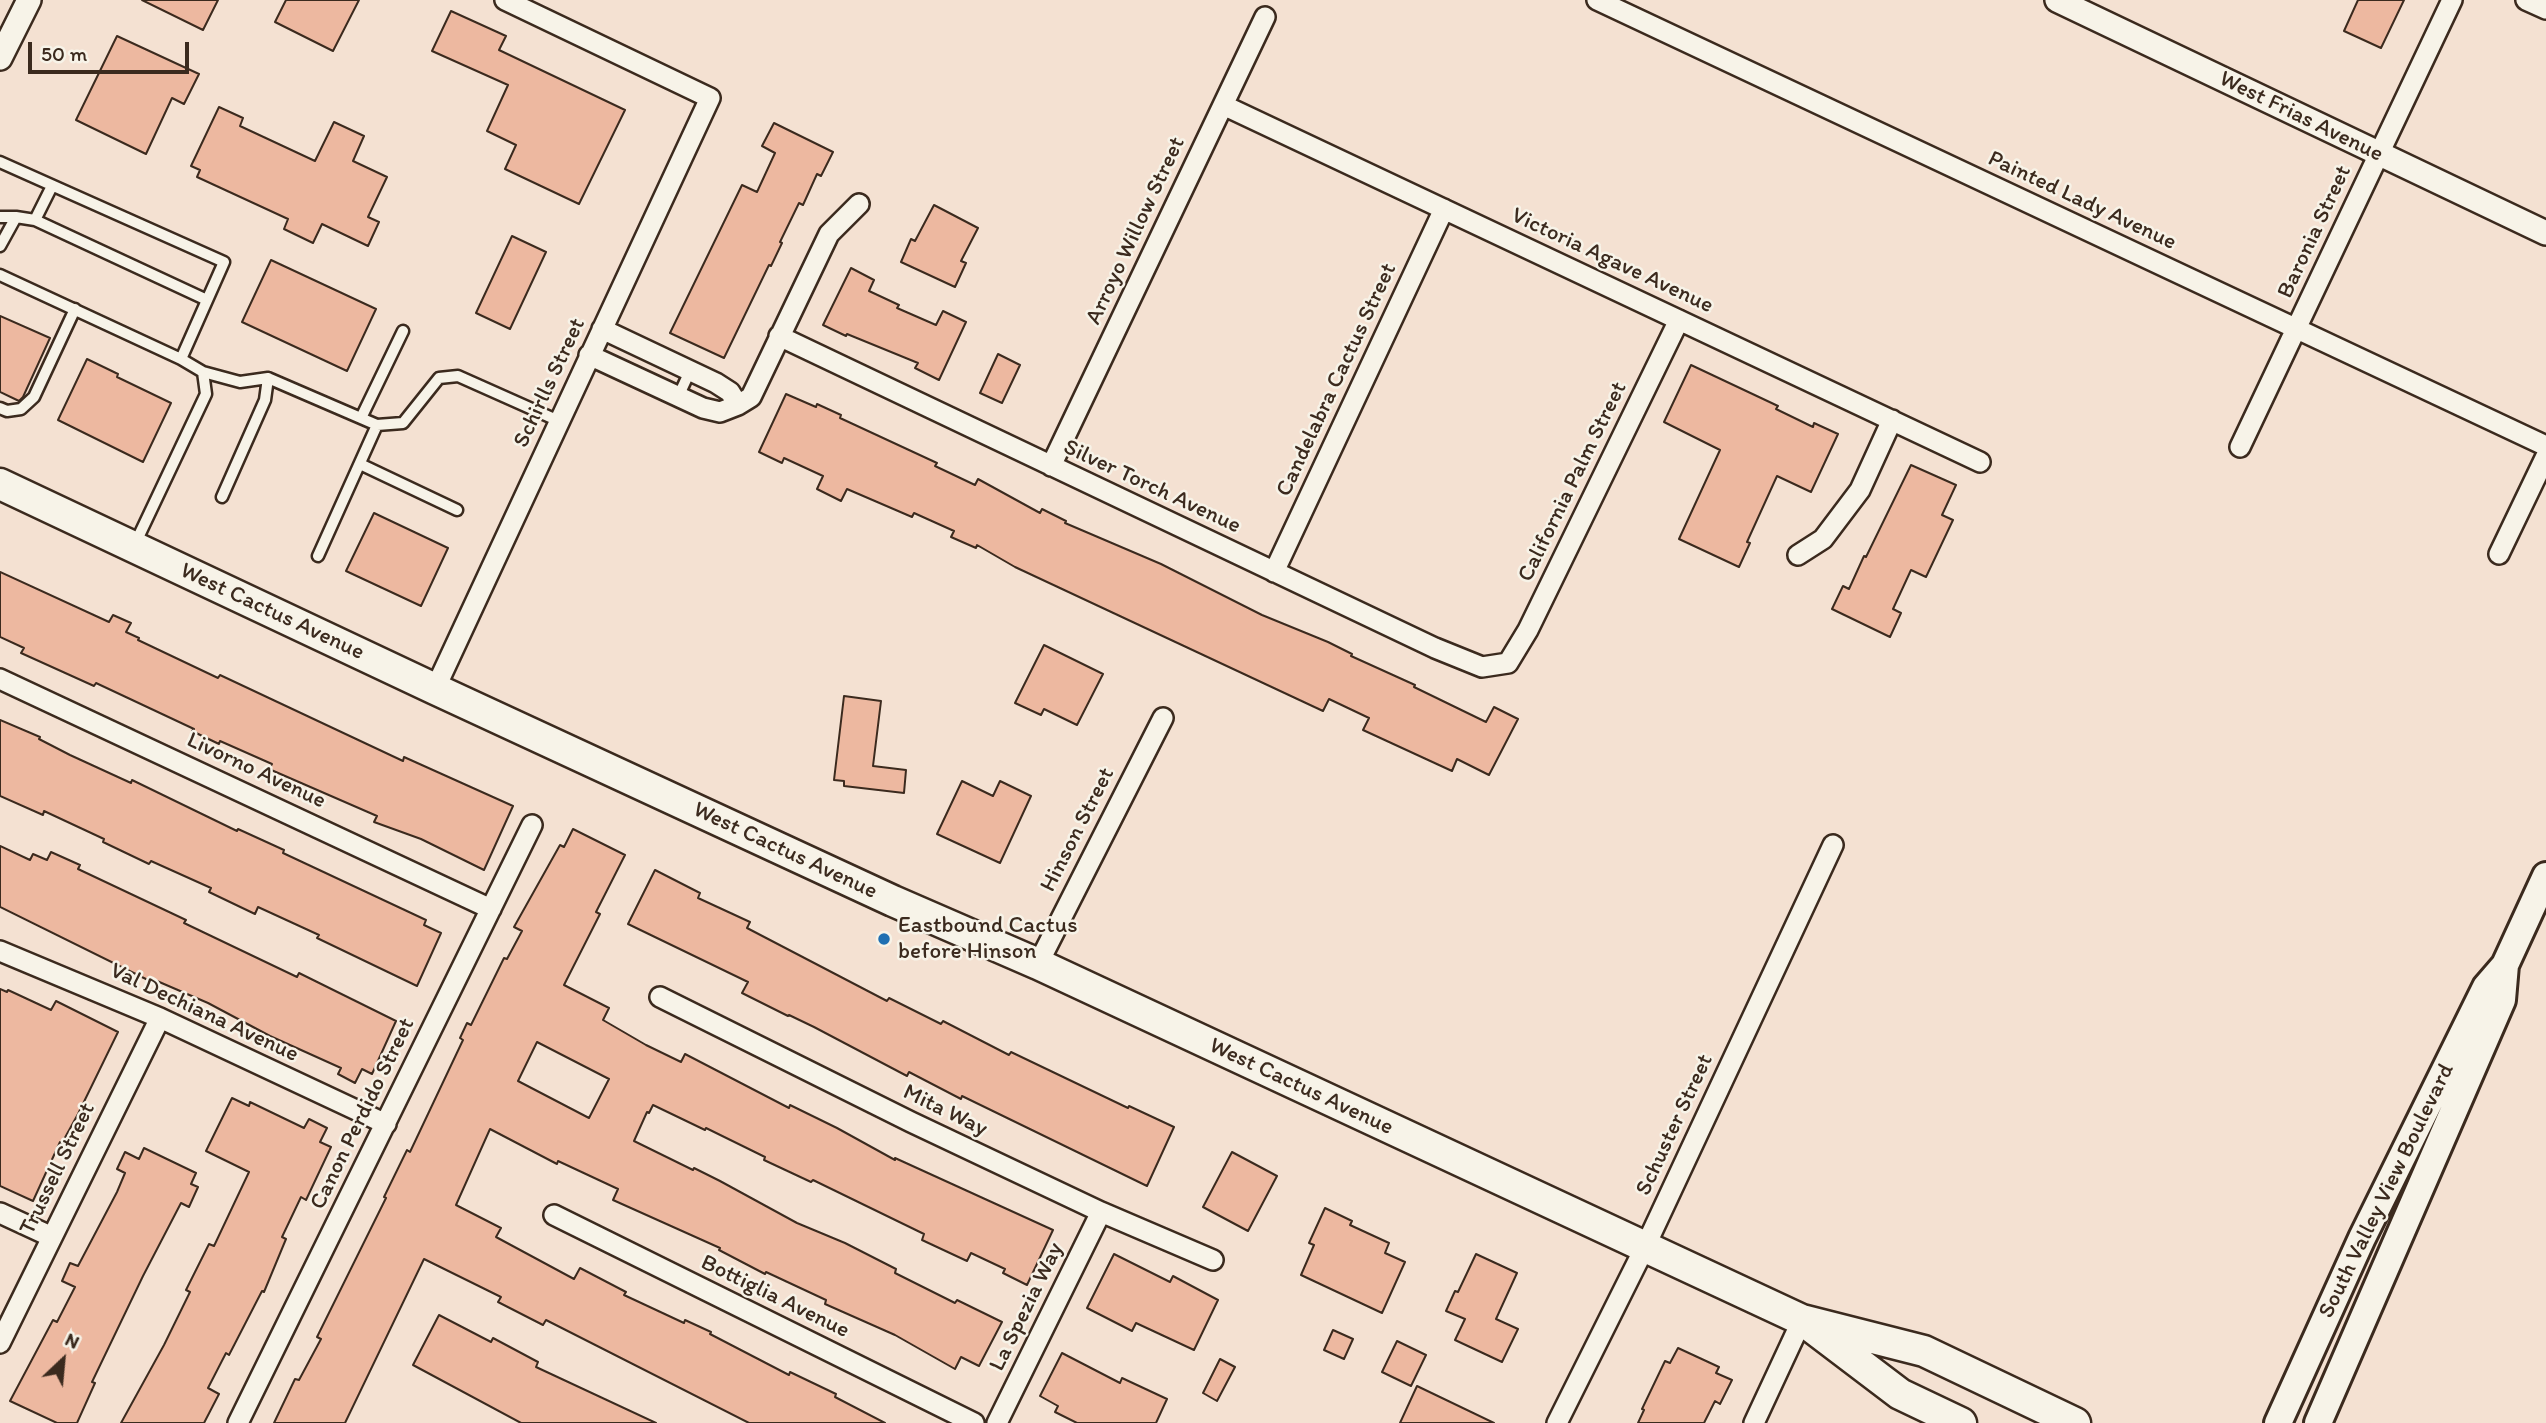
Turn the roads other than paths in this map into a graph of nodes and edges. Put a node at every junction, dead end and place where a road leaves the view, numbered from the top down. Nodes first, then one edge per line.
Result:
1 (29, 0) edge
2 (505, 0) edge
3 (1597, 0) edge
4 (2057, 0) edge
5 (2452, 0) edge
6 (2526, 0) edge
7 (2546, 9) edge
8 (1265, 17) dead end
9 (0, 58) edge
10 (1223, 105) junction
11 (2379, 155) junction
12 (0, 162) edge
13 (51, 186) junction
14 (859, 204) dead end
15 (1444, 209) junction
16 (0, 217) edge
17 (16, 217) junction
18 (35, 220) junction
19 (2546, 233) edge
20 (0, 246) edge
21 (0, 275) edge
22 (207, 300) junction
23 (75, 309) junction
24 (1679, 320) junction
25 (602, 328) junction
26 (2297, 329) junction
27 (403, 331) dead end
28 (779, 336) junction
29 (589, 355) junction
30 (181, 359) junction
31 (690, 371) junction
32 (203, 372) junction
33 (268, 378) junction
34 (678, 397) junction
35 (738, 405) junction
36 (0, 408) edge
37 (361, 418) junction
38 (1892, 420) junction
39 (559, 421) junction
40 (377, 425) junction
41 (2546, 446) edge
42 (2240, 447) dead end
43 (2546, 456) edge
44 (1980, 462) dead end
45 (360, 464) junction
46 (1051, 466) junction
47 (0, 484) edge
48 (222, 497) dead end
49 (457, 510) dead end
50 (134, 547) junction
51 (2499, 554) dead end
52 (1798, 555) dead end
53 (318, 556) dead end
54 (1274, 572) junction
55 (1508, 663) joint
56 (0, 679) edge
57 (435, 689) junction
58 (1163, 718) dead end
59 (532, 825) dead end
60 (1833, 845) dead end
61 (2546, 876) edge
62 (491, 909) junction
63 (0, 951) edge
64 (1038, 964) junction
65 (2505, 965) junction
66 (660, 997) dead end
67 (160, 1018) junction
68 (386, 1124) junction
69 (1101, 1212) junction
70 (0, 1213) edge
71 (554, 1216) dead end
72 (52, 1237) junction
73 (1645, 1247) junction
74 (1213, 1260) dead end
75 (1802, 1320) junction
76 (0, 1343) edge
77 (238, 1423) edge
78 (974, 1423) edge
79 (996, 1423) edge
80 (1556, 1423) edge
81 (1754, 1423) edge
82 (1962, 1423) edge
83 (2075, 1423) edge
84 (2278, 1423) edge
85 (2318, 1423) edge

1 - 9 street
2 - 25 street, Schirlls Street
3 - 26 street, Painted Lady Avenue
4 - 11 street, West Frias Avenue
5 - 11 street, Baronia Street
6 - 7 street
8 - 10 street, Arroyo Willow Street
10 - 15 street, Victoria Agave Avenue
10 - 46 street, Arroyo Willow Street
11 - 19 street, West Frias Avenue
11 - 26 street, Baronia Street
12 - 13 lane
13 - 18 lane
13 - 22 lane
14 - 28 street
15 - 24 street, Victoria Agave Avenue
15 - 54 street, Candelabra Cactus Street
16 - 17 lane
17 - 18 lane
17 - 20 lane
18 - 22 lane
21 - 23 lane
22 - 30 lane
23 - 30 lane
23 - 36 lane
24 - 38 street, Victoria Agave Avenue
24 - 55 street, California Palm Street
25 - 29 street, Schirlls Street
25 - 31 street
26 - 41 street, Painted Lady Avenue
26 - 42 street, Baronia Street
27 - 37 lane
28 - 35 street
28 - 46 street, Silver Torch Avenue
29 - 34 street
29 - 39 street, Schirlls Street
30 - 32 lane
31 - 34 lane
31 - 35 street
32 - 33 lane
32 - 50 lane
33 - 37 lane
33 - 48 lane
34 - 35 street
37 - 40 lane
38 - 44 street, Victoria Agave Avenue
38 - 52 street
39 - 40 lane
39 - 57 street, Schirlls Street
40 - 45 lane
43 - 51 street
45 - 49 lane
45 - 53 lane
46 - 54 street, Silver Torch Avenue
47 - 50 main road, West Cactus Avenue
50 - 57 main road, West Cactus Avenue
54 - 55 street, Silver Torch Avenue
56 - 62 street, Livorno Avenue
57 - 64 main road, West Cactus Avenue
58 - 64 street, Hinson Street
59 - 62 street, Canon Perdido Street
60 - 73 street, Schuster Street
61 - 65 main road, South Valley View Boulevard
62 - 68 street, Canon Perdido Street
63 - 67 street, Val Dechiana Avenue
64 - 73 main road, West Cactus Avenue
65 - 84 main road, South Valley View Boulevard
65 - 85 main road, South Valley View Boulevard
66 - 69 street, Mita Way
67 - 68 street, Val Dechiana Avenue
67 - 72 street, Trussell Street
68 - 77 street, Canon Perdido Street
69 - 74 street, Mita Way
69 - 79 street, La Spezia Way
70 - 72 street
71 - 78 street, Bottiglia Avenue
72 - 76 street, Trussell Street
73 - 75 main road, West Cactus Avenue
73 - 80 street, Schuster Street
75 - 81 street
75 - 82 main road, West Cactus Avenue
75 - 83 main road, West Cactus Avenue

